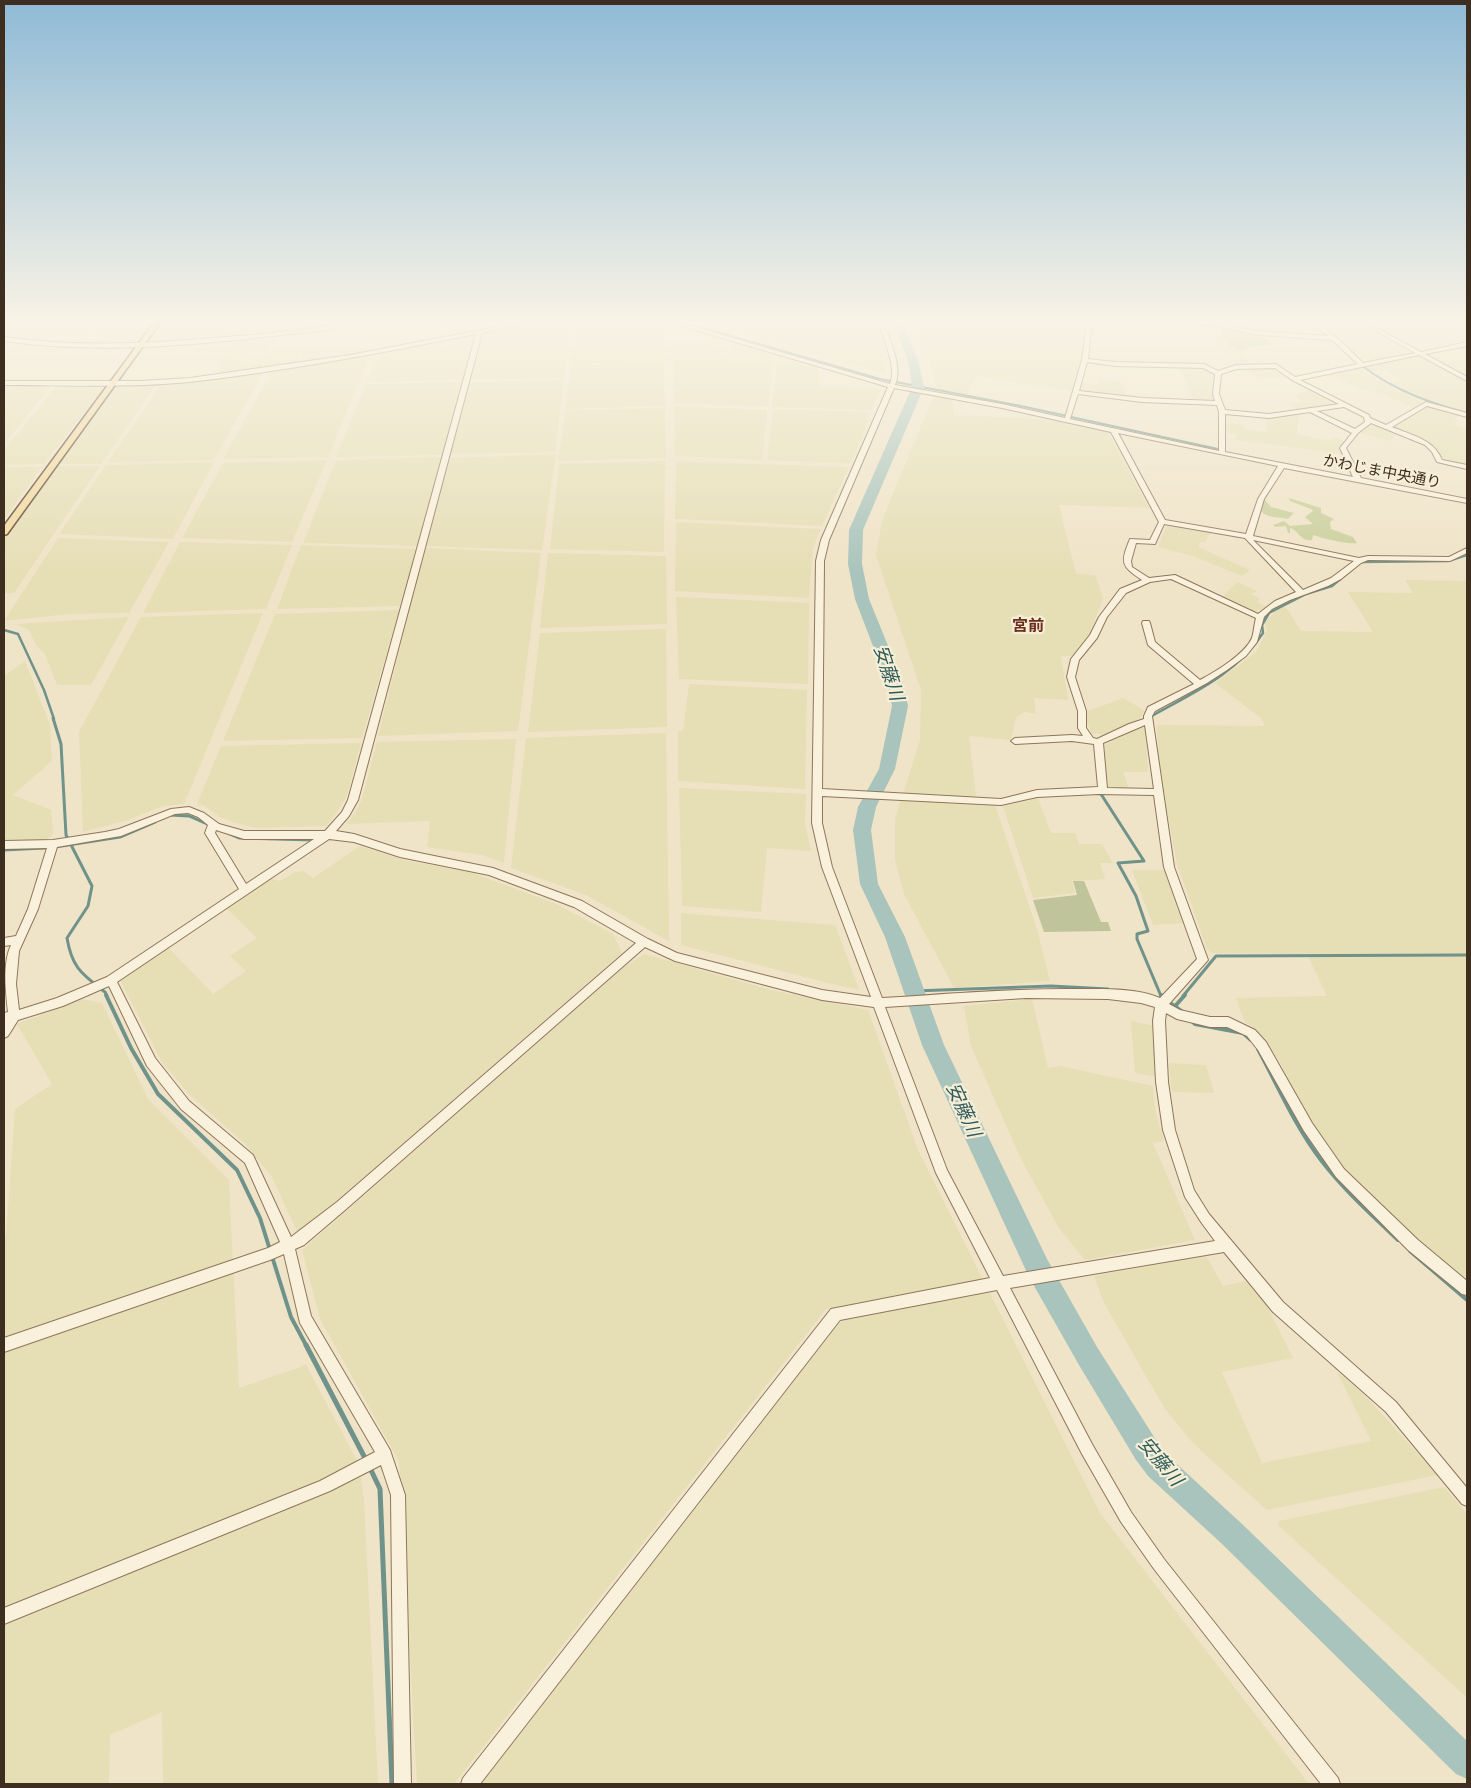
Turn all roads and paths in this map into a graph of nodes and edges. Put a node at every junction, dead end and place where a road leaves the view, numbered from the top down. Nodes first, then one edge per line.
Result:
1 (93, 407) edge
2 (458, 407) edge
3 (884, 407) edge
4 (1003, 407) edge
5 (1071, 407) edge
6 (1220, 407) edge
7 (1332, 407) edge
8 (1350, 407) edge
9 (1420, 407) edge
10 (1439, 407) edge
11 (1312, 411) junction
12 (1222, 412) junction
13 (1467, 415) edge
14 (1067, 420) junction
15 (1370, 420) junction
16 (1387, 426) junction
17 (1113, 430) junction
18 (1356, 432) junction
19 (1222, 454) junction
20 (1282, 465) junction
21 (1467, 467) edge
22 (1358, 480) junction
23 (1467, 501) edge
24 (1162, 522) junction
25 (4, 532) edge
26 (1249, 537) junction
27 (1467, 550) edge
28 (1358, 560) junction
29 (1148, 580) junction
30 (1301, 593) junction
31 (1259, 617) junction
32 (1146, 623) dead end
33 (1199, 684) junction
34 (1149, 721) junction
35 (1015, 741) dead end
36 (1094, 741) junction
37 (817, 792) junction
38 (1103, 792) junction
39 (1158, 792) junction
40 (213, 824) junction
41 (327, 835) junction
42 (52, 844) junction
43 (4, 845) edge
44 (245, 890) junction
45 (17, 940) junction
46 (4, 942) edge
47 (644, 942) junction
48 (111, 980) junction
49 (878, 1003) junction
50 (1160, 1005) junction
51 (9, 1017) edge
52 (4, 1033) edge
53 (288, 1245) junction
54 (1227, 1245) junction
55 (1000, 1283) junction
56 (1467, 1290) edge
57 (4, 1346) edge
58 (385, 1455) junction
59 (1467, 1499) edge
60 (4, 1616) edge
61 (403, 1784) edge
62 (469, 1784) edge
63 (1332, 1784) edge

1 - 25 main road
2 - 41 street
3 - 37 street
4 - 14 street, かわじま中央通り
5 - 14 street
6 - 12 street
7 - 11 street
8 - 15 street
9 - 16 street
10 - 13 street
11 - 12 street
11 - 18 street
12 - 19 street
14 - 17 street, かわじま中央通り
15 - 16 street
15 - 18 street
16 - 21 street
17 - 19 street, かわじま中央通り
17 - 24 street
18 - 22 street
19 - 20 street, かわじま中央通り
20 - 22 street, かわじま中央通り
20 - 26 street
22 - 23 street, かわじま中央通り
24 - 26 street
24 - 29 street
26 - 28 street
26 - 30 street
27 - 28 street
28 - 30 street
29 - 31 street
29 - 36 street
30 - 31 street
31 - 33 street
32 - 33 street
33 - 34 street
34 - 36 street
34 - 39 street
35 - 36 street
36 - 38 street
37 - 38 street
37 - 49 street
38 - 39 street
39 - 50 street
40 - 41 street
40 - 42 street
40 - 44 street
41 - 44 street
41 - 47 street
42 - 43 street
42 - 45 street
44 - 48 street
45 - 46 street
45 - 51 street
47 - 49 street
47 - 53 street
48 - 51 street
48 - 53 street
49 - 50 street
49 - 55 street
50 - 54 street
50 - 56 street
51 - 52 street
53 - 57 street
53 - 58 street
54 - 55 street
54 - 59 street
55 - 62 street
55 - 63 street
58 - 60 street
58 - 61 street

